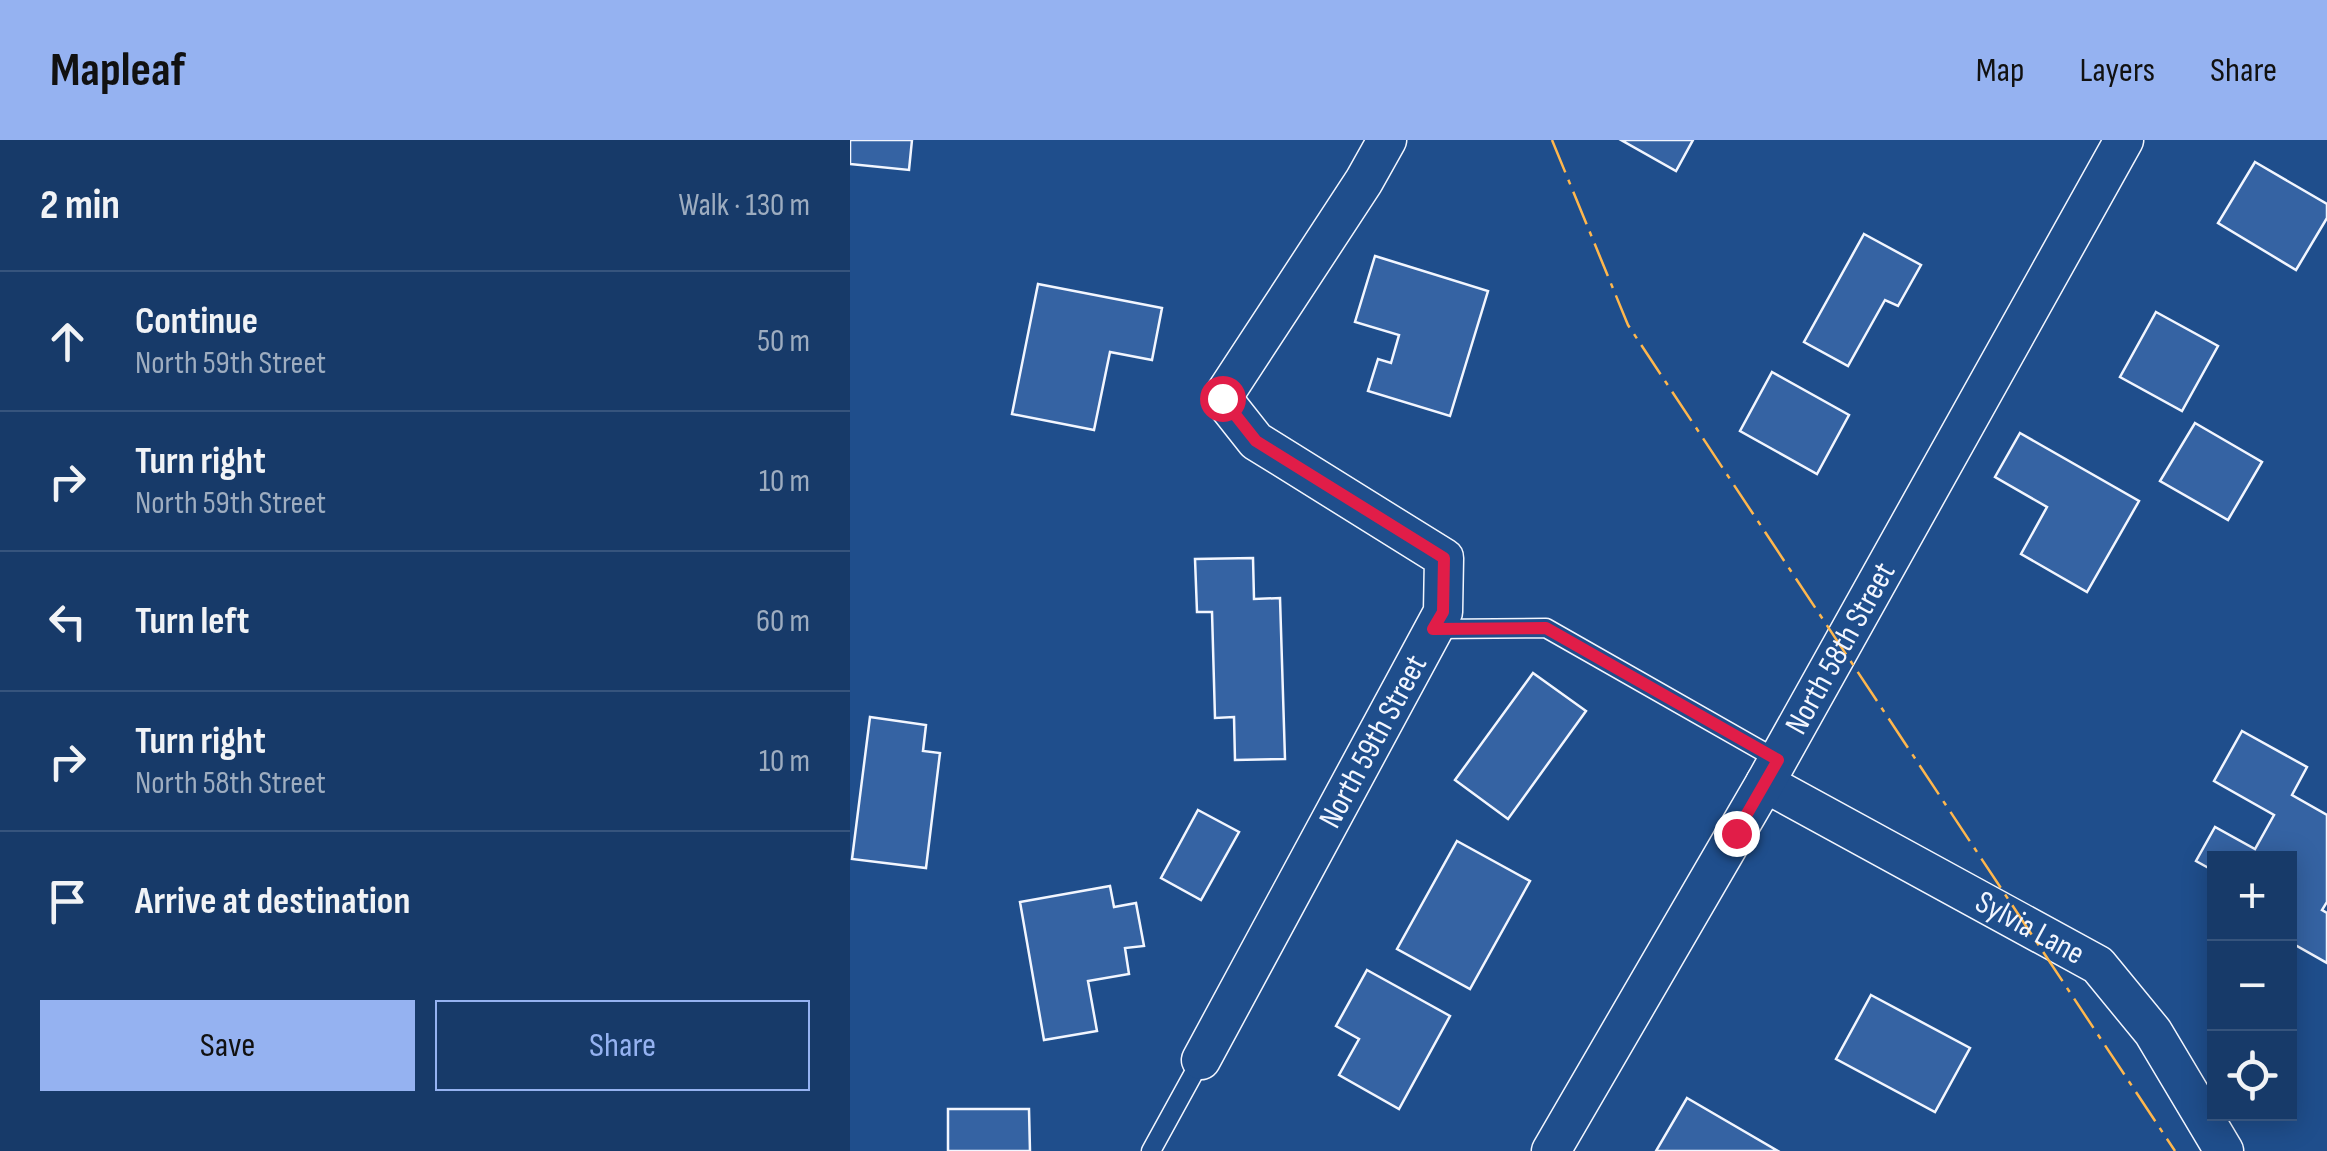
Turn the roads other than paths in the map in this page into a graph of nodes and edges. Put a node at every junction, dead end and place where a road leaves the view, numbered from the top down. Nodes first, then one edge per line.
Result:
1 (1387, 140) edge
2 (2124, 140) edge
3 (1433, 629) junction
4 (1771, 771) junction
5 (1201, 1060) joint
6 (1151, 1151) edge
7 (1551, 1151) edge
8 (2224, 1151) edge

1 - 3 street, North 59th Street
2 - 4 street, North 58th Street
3 - 4 lane
3 - 5 street, North 59th Street
4 - 7 street, North 58th Street
4 - 8 street, Sylvia Lane
5 - 6 lane

